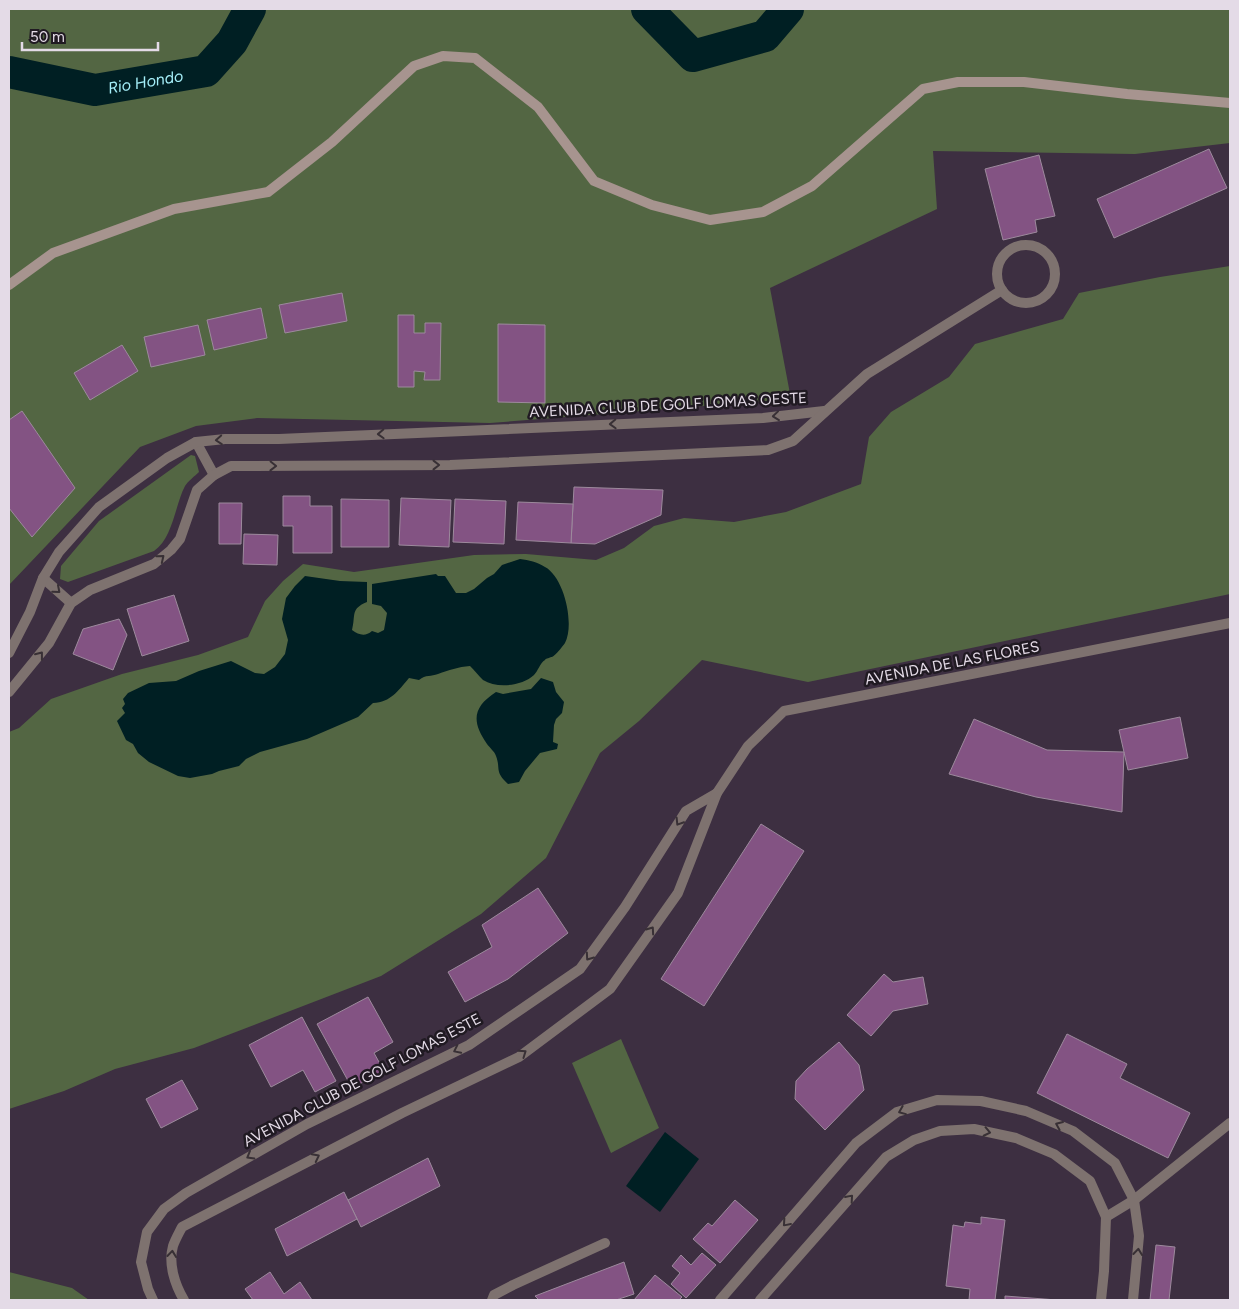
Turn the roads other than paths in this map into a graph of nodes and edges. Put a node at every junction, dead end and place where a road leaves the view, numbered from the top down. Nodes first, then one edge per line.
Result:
1 (1230, 103) edge
2 (9, 284) edge
3 (1002, 290) junction
4 (824, 411) junction
5 (196, 442) junction
6 (214, 475) junction
7 (43, 578) junction
8 (71, 603) junction
9 (1230, 623) edge
10 (9, 653) edge
11 (9, 692) edge
12 (717, 793) junction
13 (1230, 1122) edge
14 (1134, 1200) junction
15 (1106, 1217) junction
16 (605, 1243) dead end
17 (154, 1300) edge
18 (184, 1300) edge
19 (492, 1300) edge
20 (720, 1300) edge
21 (760, 1300) edge
22 (1101, 1300) edge
23 (1133, 1300) edge

1 - 2 main road
3 - 3 street
3 - 4 street
4 -> 5 street, AVENIDA CLUB DE GOLF LOMAS OESTE
6 -> 4 street, AVENIDA CLUB DE GOLF LOMAS OESTE
5 - 6 street
5 - 7 street, AVENIDA CLUB DE GOLF LOMAS OESTE
8 -> 6 street, AVENIDA CLUB DE GOLF LOMAS OESTE
7 -> 8 street
7 - 10 street, AVENIDA CLUB DE GOLF LOMAS OESTE
11 -> 8 street, AVENIDA CLUB DE GOLF LOMAS OESTE
9 - 12 street, AVENIDA DE LAS FLORES
12 -> 17 street, AVENIDA CLUB DE GOLF LOMAS ESTE
18 -> 12 street
13 - 14 street
14 - 15 street
14 -> 20 street
23 -> 14 street
21 -> 15 street
15 - 22 street
16 - 19 street

